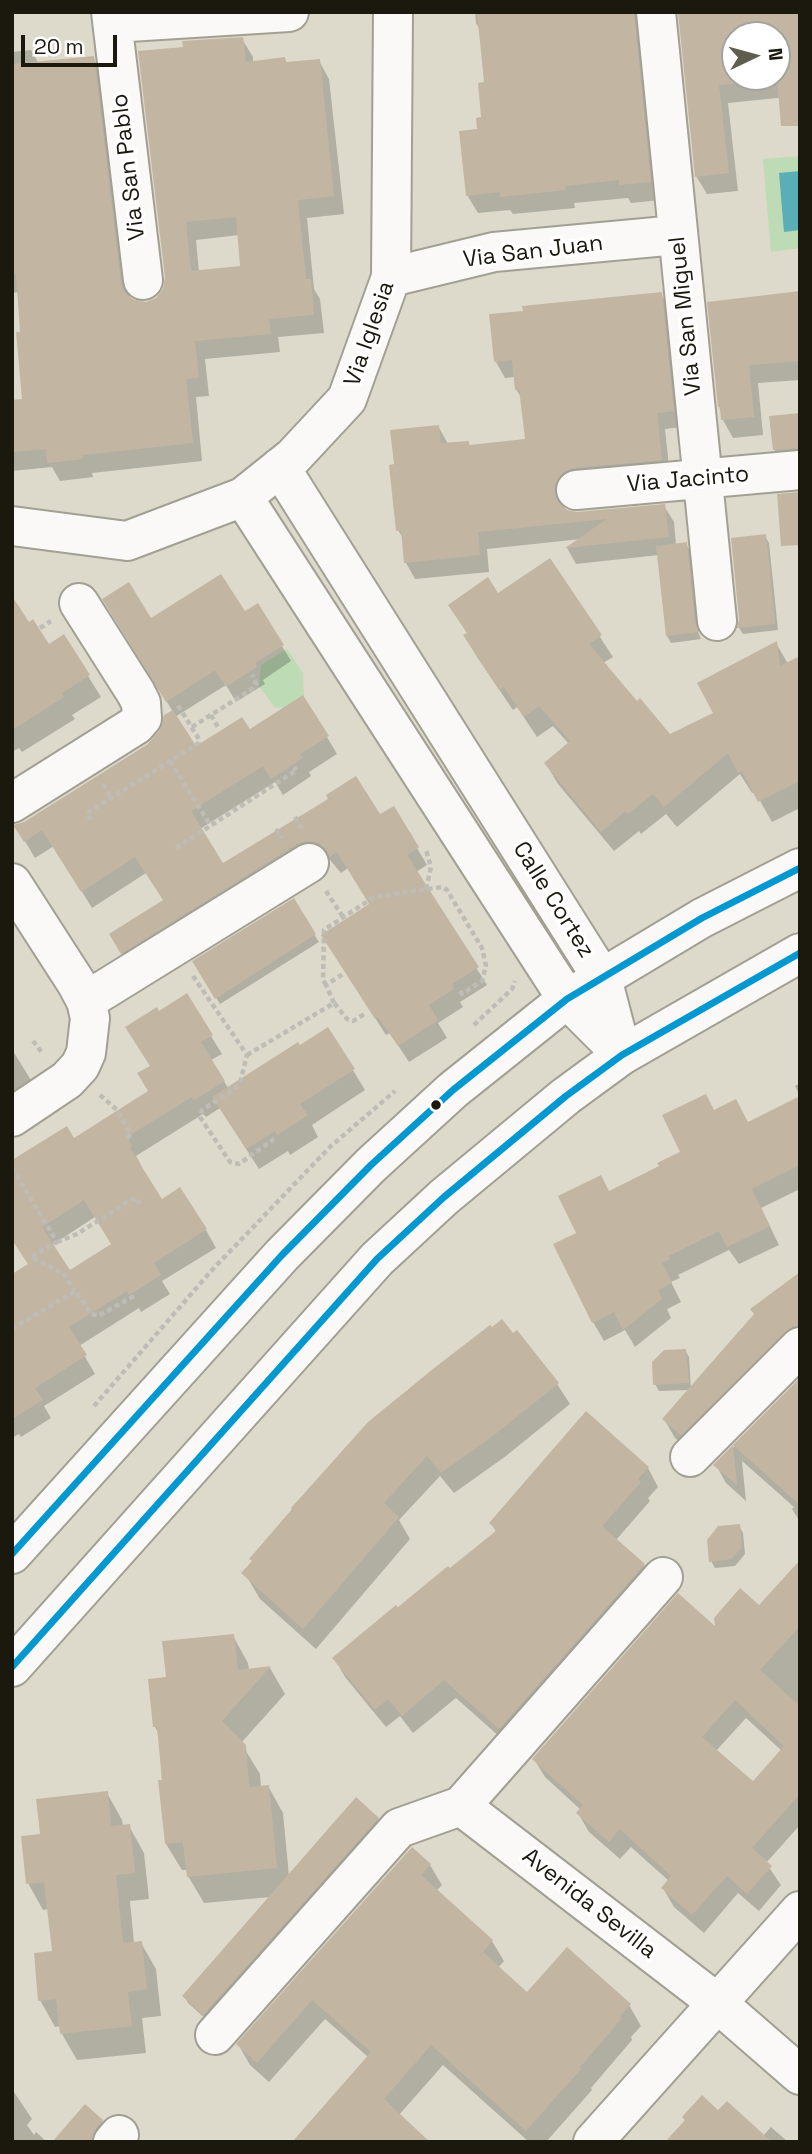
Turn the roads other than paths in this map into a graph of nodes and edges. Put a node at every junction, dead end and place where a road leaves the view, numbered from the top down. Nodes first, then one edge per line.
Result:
1 (289, 12) edge
2 (393, 12) edge
3 (656, 12) edge
4 (112, 18) edge
5 (677, 235) junction
6 (391, 277) junction
7 (143, 280) dead end
8 (280, 467) junction
9 (800, 470) edge
10 (703, 479) junction
11 (576, 491) dead end
12 (243, 497) junction
13 (12, 526) edge
14 (79, 603) dead end
15 (717, 621) dead end
16 (12, 803) edge
17 (309, 863) dead end
18 (800, 869) edge
19 (12, 883) edge
20 (800, 953) edge
21 (602, 978) junction
22 (567, 999) junction
23 (86, 1001) junction
24 (622, 1055) junction
25 (12, 1116) edge
26 (800, 1347) edge
27 (690, 1457) dead end
28 (12, 1554) edge
29 (663, 1577) dead end
30 (12, 1667) edge
31 (461, 1806) junction
32 (800, 1911) edge
33 (716, 2003) junction
34 (215, 2035) dead end
35 (800, 2075) edge
36 (593, 2142) edge

1 - 4 street
2 - 6 street, Via Iglesia
3 - 5 street, Via San Miguel
4 - 7 street, Via San Pablo
5 - 6 street, Via San Juan
5 - 10 street, Via San Miguel
6 - 8 street, Via Iglesia
8 - 12 street, Via Iglesia
8 - 21 street, Calle Cortez
9 - 10 street, Via Jacinto
10 - 11 street, Via Jacinto
10 - 15 street, Via San Miguel
12 - 13 street, Via Iglesia
12 - 22 street, Calle Cortez
14 - 16 street
17 - 23 street
18 - 21 street
19 - 23 street
20 - 24 street
21 - 22 street
21 - 24 street, Calle Cortez
22 - 24 street, Calle Cortez
22 - 28 street
23 - 25 street
24 - 30 street
26 - 27 street
29 - 31 street
31 - 33 street, Avenida Sevilla
31 - 34 street
32 - 33 street
33 - 35 street, Avenida Sevilla
33 - 36 street

